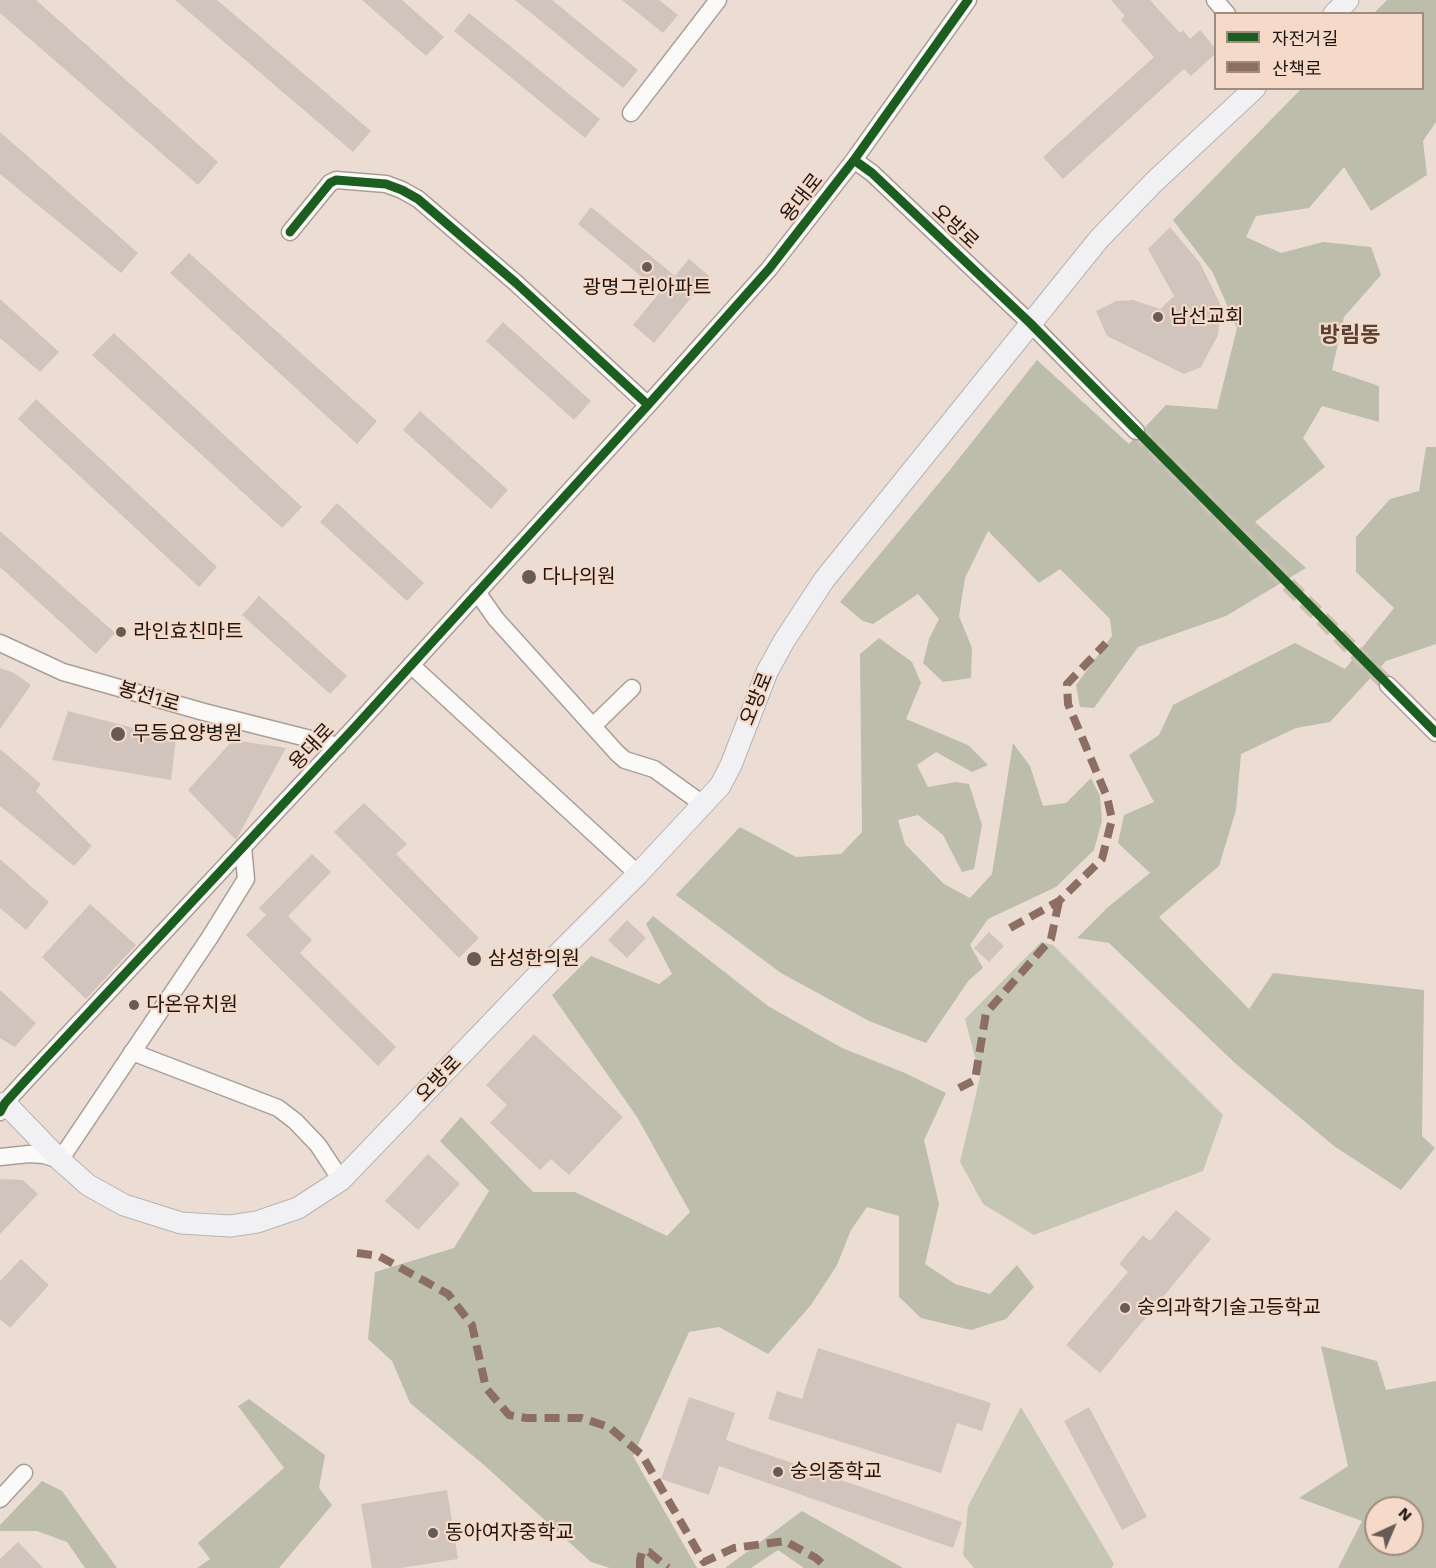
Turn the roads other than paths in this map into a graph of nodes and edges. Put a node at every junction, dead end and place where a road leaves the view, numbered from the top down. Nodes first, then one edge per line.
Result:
1 (718, 0) edge
2 (1215, 0) edge
3 (1348, 0) edge
4 (965, 1) edge
5 (1225, 12) edge
6 (1336, 12) edge
7 (1253, 90) edge
8 (632, 113) dead end
9 (854, 160) junction
10 (290, 232) dead end
11 (1030, 323) junction
12 (648, 405) junction
13 (1136, 431) tunnel mouth
14 (477, 592) junction
15 (0, 643) edge
16 (411, 665) junction
17 (1388, 685) tunnel mouth
18 (632, 688) dead end
19 (593, 726) junction
20 (1436, 733) edge
21 (338, 746) junction
22 (704, 805) junction
23 (243, 847) junction
24 (638, 874) junction
25 (132, 1052) junction
26 (2, 1104) edge
27 (0, 1157) edge
28 (60, 1160) junction
29 (341, 1180) junction
30 (24, 1473) dead end
31 (0, 1499) edge

1 - 8 street
2 - 5 street
3 - 6 main road
4 - 9 street, 용대로
7 - 11 main road, 오방로
9 - 11 street, 오방로
9 - 12 street, 용대로
10 - 12 street
11 - 13 street
11 - 22 main road, 오방로
12 - 14 street, 용대로
14 - 16 street, 용대로
14 - 19 street
15 - 21 street, 봉선1로
16 - 21 street, 용대로
16 - 24 street
17 - 20 street
18 - 19 street
19 - 22 street
21 - 23 street, 용대로
22 - 24 main road, 오방로
23 - 25 street
23 - 26 street, 용대로
24 - 29 main road, 오방로
25 - 28 street
25 - 29 street
26 - 28 main road, 오방로
27 - 28 street
28 - 29 main road, 오방로
30 - 31 street

